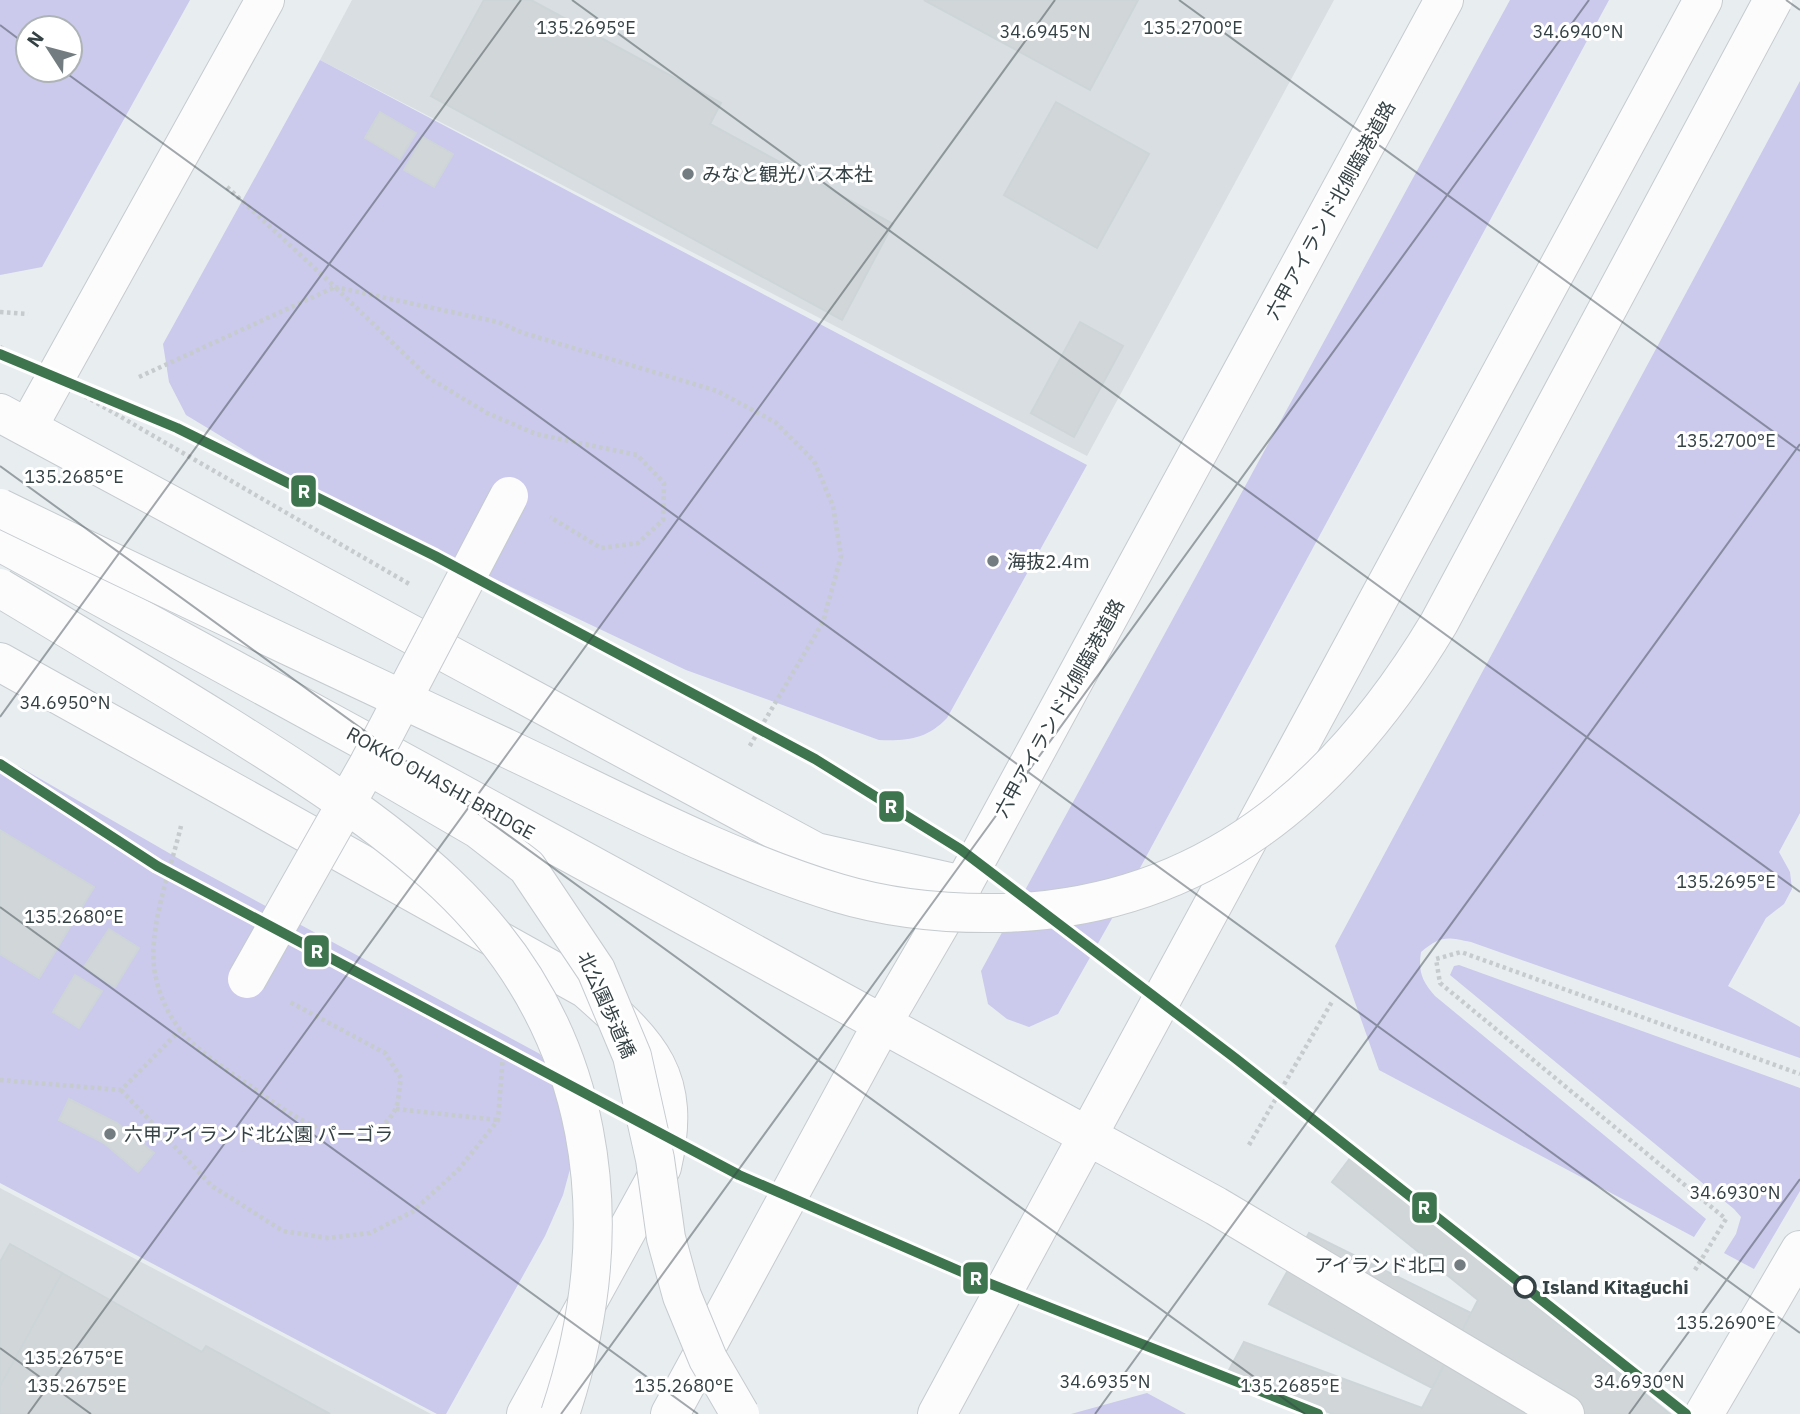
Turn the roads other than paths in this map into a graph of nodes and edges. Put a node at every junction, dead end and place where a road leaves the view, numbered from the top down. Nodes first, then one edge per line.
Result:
1 (265, 0) edge
2 (1444, 0) edge
3 (1703, 0) edge
4 (1773, 0) edge
5 (14, 420) edge
6 (509, 496) road end
7 (0, 508) edge
8 (0, 542) edge
9 (0, 588) edge
10 (0, 662) edge
11 (368, 765) junction
12 (963, 885) junction
13 (247, 979) road end
14 (882, 1024) junction
15 (1085, 1137) junction
16 (1800, 1250) edge
17 (526, 1414) edge
18 (559, 1414) edge
19 (670, 1414) edge
20 (740, 1414) edge
21 (937, 1414) edge
22 (1565, 1414) edge
23 (1704, 1414) edge

1 - 5 street
2 - 12 street, 六甲アイランド北側臨港道路
3 - 15 street
4 - 7 street, bridge
5 - 12 street
6 - 11 street, bridge
8 - 14 street, ROKKO OHASHI BRIDGE
9 - 18 street, bridge
10 - 17 street
11 - 13 street, bridge
11 - 20 street, 北公園歩道橋, bridge
12 - 14 street, 六甲アイランド北側臨港道路
14 - 15 street, ROKKO OHASHI BRIDGE
14 - 19 street, 六甲アイランド北側臨港道路
15 - 21 street
15 - 22 street, ROKKO OHASHI BRIDGE
16 - 23 street

